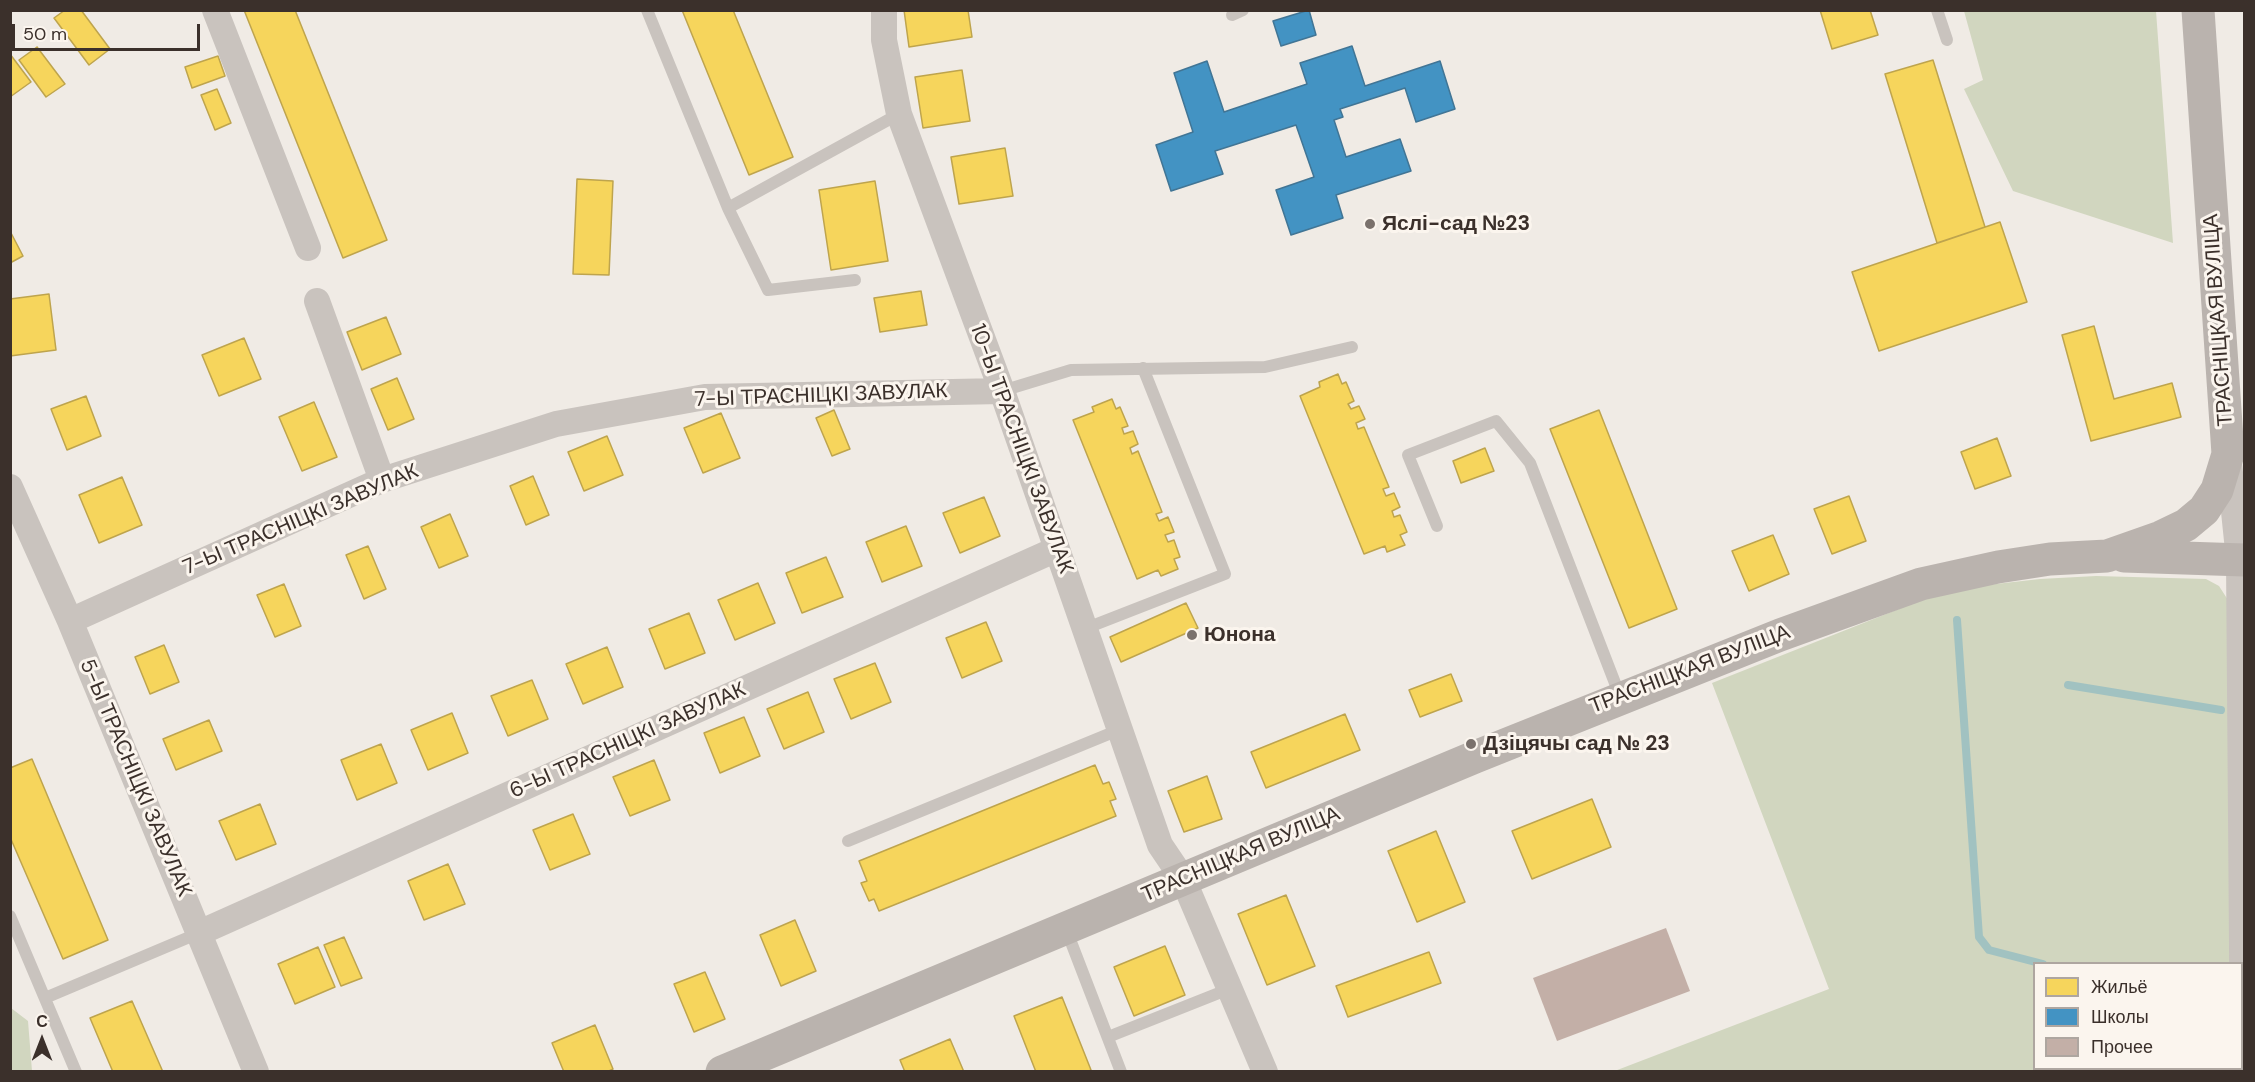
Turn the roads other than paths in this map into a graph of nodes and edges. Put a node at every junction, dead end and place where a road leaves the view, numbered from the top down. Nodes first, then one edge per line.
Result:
1 (215, 10) edge
2 (647, 10) edge
3 (884, 10) edge
4 (1937, 10) edge
5 (2198, 10) edge
6 (1947, 40) dead end
7 (899, 114) junction
8 (728, 208) junction
9 (308, 248) dead end
10 (855, 280) dead end
11 (317, 301) dead end
12 (1352, 347) dead end
13 (1143, 368) junction
14 (1002, 391) junction
15 (2228, 454) junction
16 (382, 480) junction
17 (10, 487) edge
18 (1437, 526) dead end
19 (1057, 549) junction
20 (2107, 556) junction
21 (2242, 560) edge
22 (70, 621) junction
23 (1084, 629) junction
24 (1621, 697) junction
25 (1121, 729) junction
26 (2243, 744) edge
27 (848, 841) dead end
28 (1183, 879) junction
29 (10, 916) edge
30 (1066, 927) junction
31 (199, 933) junction
32 (2242, 962) edge
33 (1229, 989) junction
34 (45, 998) junction
35 (1108, 1037) junction
36 (76, 1071) edge
37 (256, 1071) edge
38 (722, 1071) edge
39 (1121, 1071) edge
40 (1264, 1071) edge

1 - 9 street
2 - 8 lane
3 - 7 street, 10-Ы ТРАСНІЦКІ ЗАВУЛАК
4 - 6 lane
5 - 15 street, ТРАСНІЦКАЯ ВУЛІЦА
7 - 8 lane
7 - 14 street, 10-Ы ТРАСНІЦКІ ЗАВУЛАК
8 - 10 lane
11 - 16 street
12 - 13 lane
13 - 14 lane
13 - 23 lane
14 - 16 street, 7-Ы ТРАСНІЦКІ ЗАВУЛАК
14 - 19 street, 10-Ы ТРАСНІЦКІ ЗАВУЛАК
15 - 20 street, ТРАСНІЦКАЯ ВУЛІЦА
15 - 21 street
16 - 22 street, 7-Ы ТРАСНІЦКІ ЗАВУЛАК
17 - 22 street, 5-Ы ТРАСНІЦКІ ЗАВУЛАК
18 - 24 lane
19 - 23 street, 10-Ы ТРАСНІЦКІ ЗАВУЛАК
19 - 31 street, 6-Ы ТРАСНІЦКІ ЗАВУЛАК
20 - 21 street
20 - 24 street, ТРАСНІЦКАЯ ВУЛІЦА
21 - 26 street
22 - 31 street, 5-Ы ТРАСНІЦКІ ЗАВУЛАК
23 - 25 street, 10-Ы ТРАСНІЦКІ ЗАВУЛАК
24 - 28 street, ТРАСНІЦКАЯ ВУЛІЦА
25 - 27 lane
25 - 28 street, 10-Ы ТРАСНІЦКІ ЗАВУЛАК
26 - 32 street
28 - 30 street, ТРАСНІЦКАЯ ВУЛІЦА
28 - 33 street, 10-Ы ТРАСНІЦКІ ЗАВУЛАК
29 - 34 lane
30 - 35 lane
30 - 38 street, ТРАСНІЦКАЯ ВУЛІЦА
31 - 34 lane
31 - 37 street, 5-Ы ТРАСНІЦКІ ЗАВУЛАК
33 - 35 lane
33 - 40 street, 10-Ы ТРАСНІЦКІ ЗАВУЛАК
34 - 36 lane
35 - 39 lane

